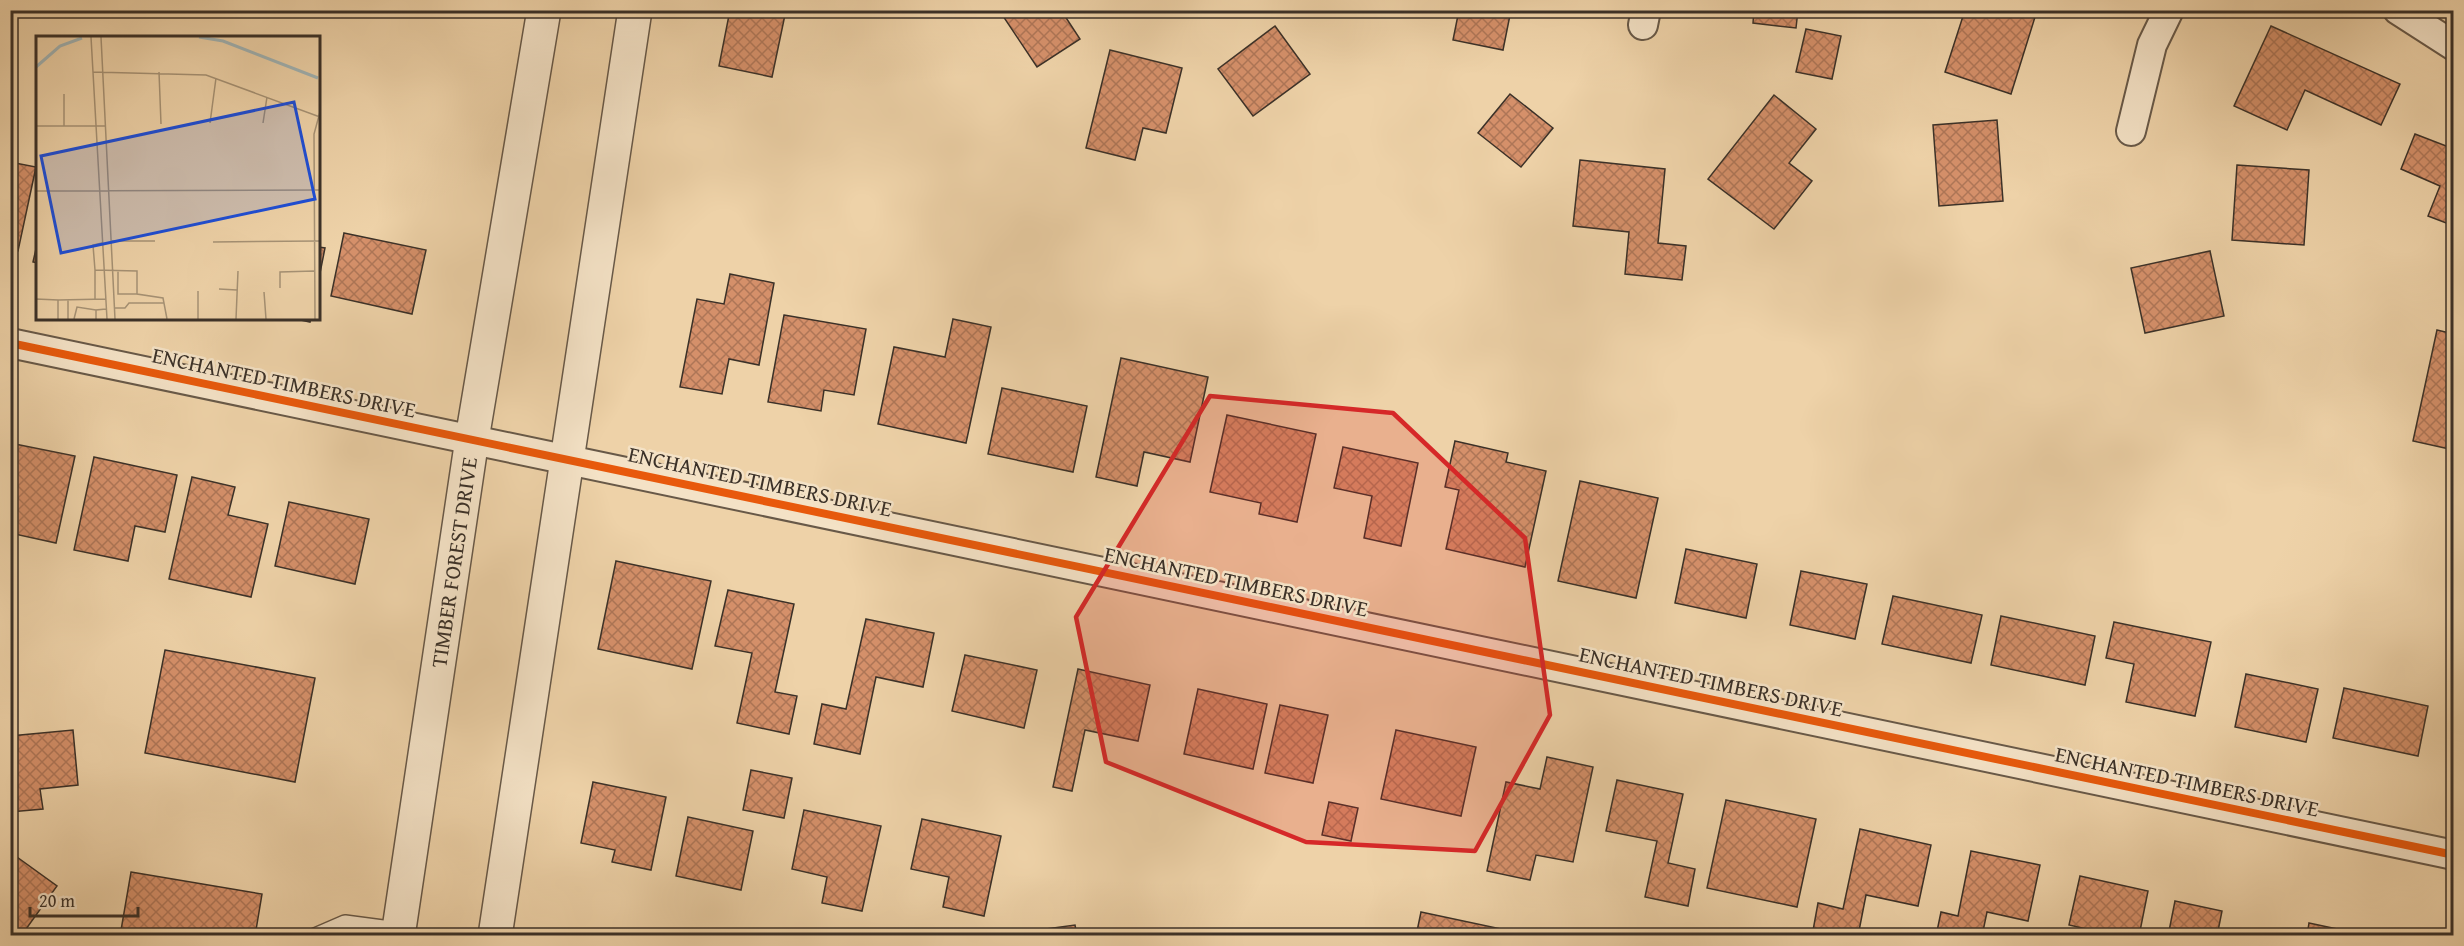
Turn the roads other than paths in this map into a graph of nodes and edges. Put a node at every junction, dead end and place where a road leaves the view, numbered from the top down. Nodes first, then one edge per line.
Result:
1 (544, 10) edge
2 (635, 10) edge
3 (2169, 10) edge
4 (2398, 10) edge
5 (2454, 46) edge
6 (2131, 131) dead end
7 (10, 343) edge
8 (472, 439) junction
9 (568, 459) junction
10 (2454, 855) edge
11 (398, 933) edge
12 (499, 935) edge
13 (315, 936) edge

1 - 8 street, TIMBER FOREST DRIVE
2 - 9 street
3 - 6 street
4 - 5 street
7 - 8 street, ENCHANTED TIMBERS DRIVE
8 - 9 street, ENCHANTED TIMBERS DRIVE
8 - 11 street, TIMBER FOREST DRIVE
9 - 10 street, ENCHANTED TIMBERS DRIVE
9 - 12 street
11 - 13 lane

